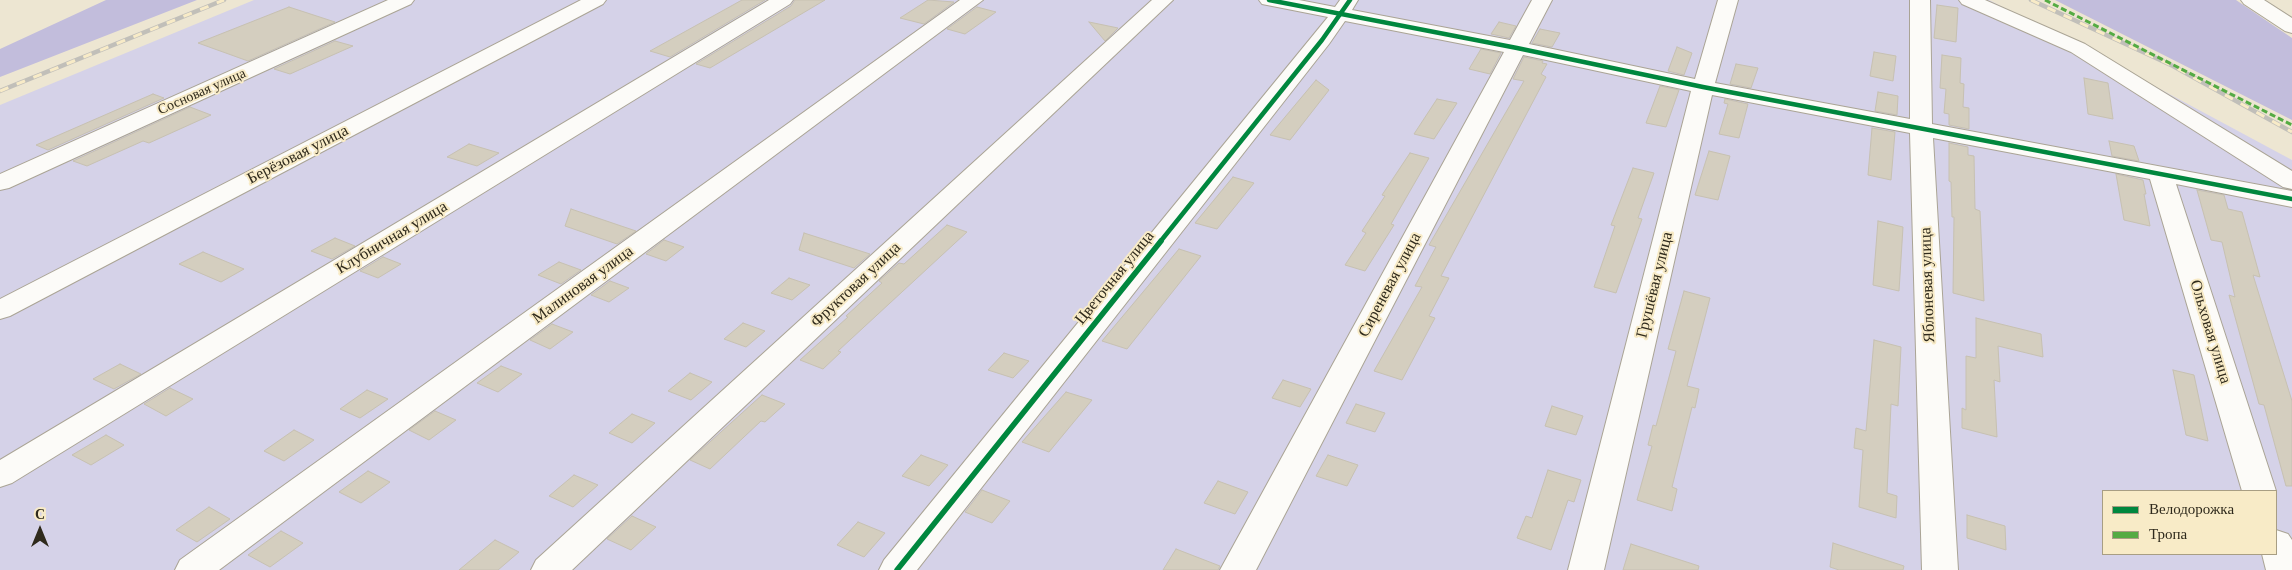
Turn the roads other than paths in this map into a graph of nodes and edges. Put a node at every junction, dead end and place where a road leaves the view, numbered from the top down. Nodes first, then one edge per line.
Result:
1 (404, 0) edge
2 (596, 0) edge
3 (783, 0) edge
4 (973, 0) edge
5 (1162, 0) edge
6 (1269, 0) edge
7 (1542, 0) edge
8 (1728, 0) edge
9 (1920, 0) edge
10 (1969, 0) edge
11 (2251, 0) edge
12 (1344, 7) edge
13 (2292, 27) edge
14 (1517, 48) junction
15 (1703, 87) junction
16 (1921, 127) junction
17 (2160, 173) junction
18 (2292, 182) edge
19 (0, 183) edge
20 (2292, 199) edge
21 (0, 310) edge
22 (0, 475) edge
23 (2259, 490) edge
24 (2277, 547) edge
25 (193, 570) edge
26 (550, 570) edge
27 (897, 570) edge
28 (1238, 570) edge
29 (1586, 570) edge
30 (1940, 570) edge
31 (2284, 570) edge

1 - 19 street, Сосновая улица
2 - 21 street, Берёзовая улица
3 - 22 street, Клубничная улица
4 - 25 street, Малиновая улица
5 - 26 street, Фруктовая улица
6 - 12 street
7 - 14 street, Сиреневая улица
8 - 15 street, Грушёвая улица
9 - 16 street, Яблоневая улица
10 - 18 street
11 - 13 street
12 - 14 street
12 - 27 street, Цветочная улица
14 - 15 street
14 - 28 street, Сиреневая улица
15 - 16 street
15 - 29 street, Грушёвая улица
16 - 17 street
16 - 30 street, Яблоневая улица
17 - 20 street
17 - 23 street, Ольховая улица
24 - 31 street

